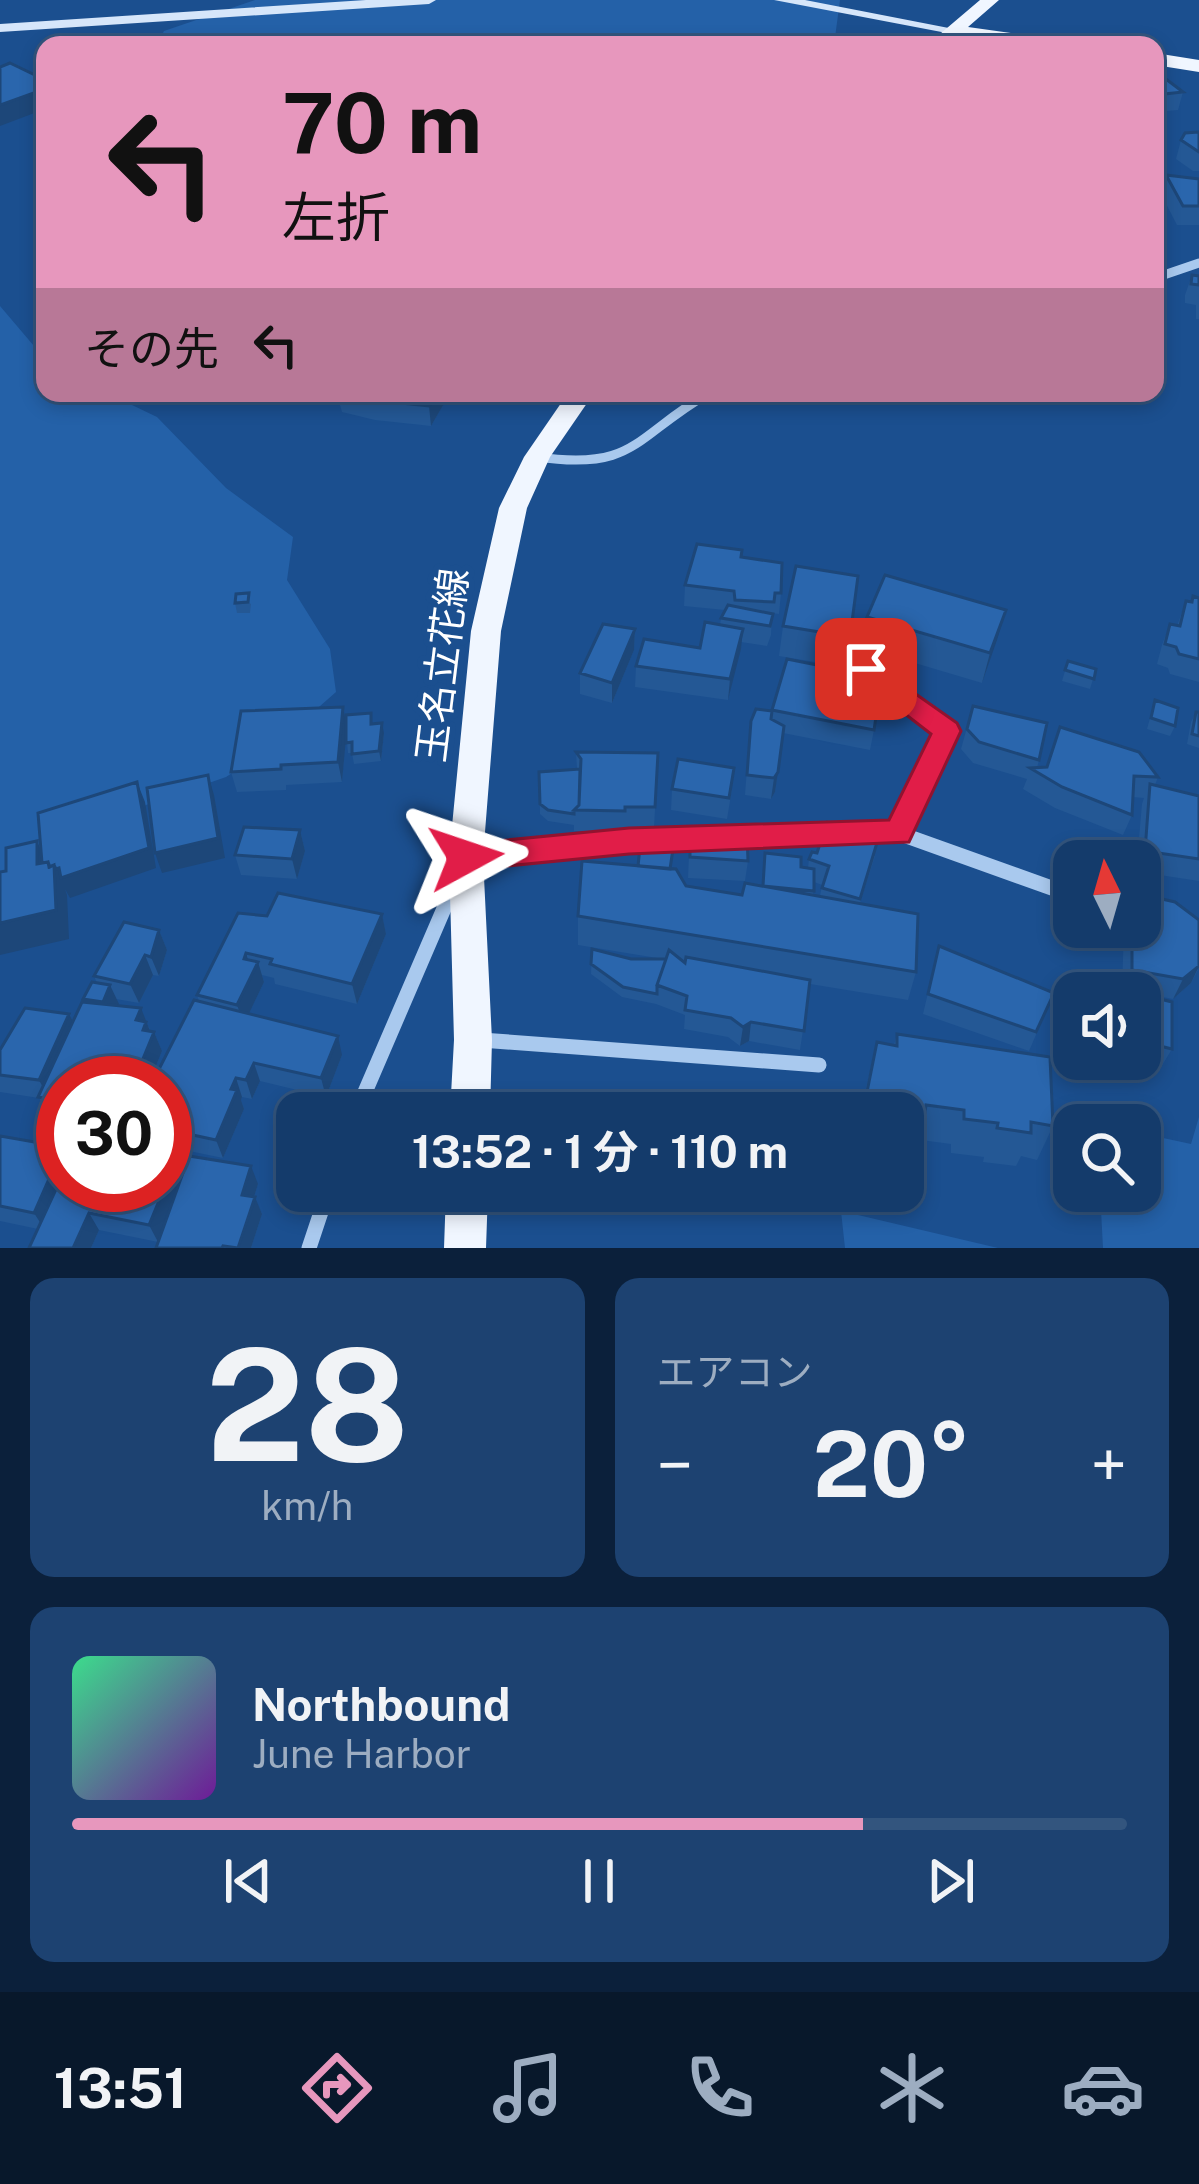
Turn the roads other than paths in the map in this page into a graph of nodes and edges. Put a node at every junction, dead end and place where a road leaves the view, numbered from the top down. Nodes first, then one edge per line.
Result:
1 (429, 0) edge
2 (781, 0) edge
3 (989, 0) edge
4 (0, 28) edge
5 (952, 29) junction
6 (945, 36) edge
7 (1000, 36) edge
8 (1164, 60) edge
9 (1199, 66) edge
10 (1199, 262) edge
11 (1164, 275) edge
12 (575, 402) edge
13 (691, 402) edge
14 (537, 457) junction
15 (866, 669) edge
16 (898, 833) junction
17 (466, 857) junction
18 (1053, 888) edge
19 (473, 1040) junction
20 (819, 1065) dead end
21 (365, 1092) edge
22 (471, 1092) edge
23 (321, 1212) edge
24 (466, 1212) edge
25 (309, 1248) edge
26 (465, 1248) edge

1 - 4 street
2 - 5 street
3 - 5 main road
5 - 6 main road
5 - 7 main road
8 - 9 main road
10 - 11 street
12 - 14 main road, 玉名立花線
13 - 14 street
14 - 17 main road, 玉名立花線
15 - 16 street
16 - 17 street
16 - 18 street
17 - 19 main road, 玉名立花線
17 - 21 street
19 - 20 street
19 - 22 main road, 玉名立花線
23 - 25 street
24 - 26 main road

